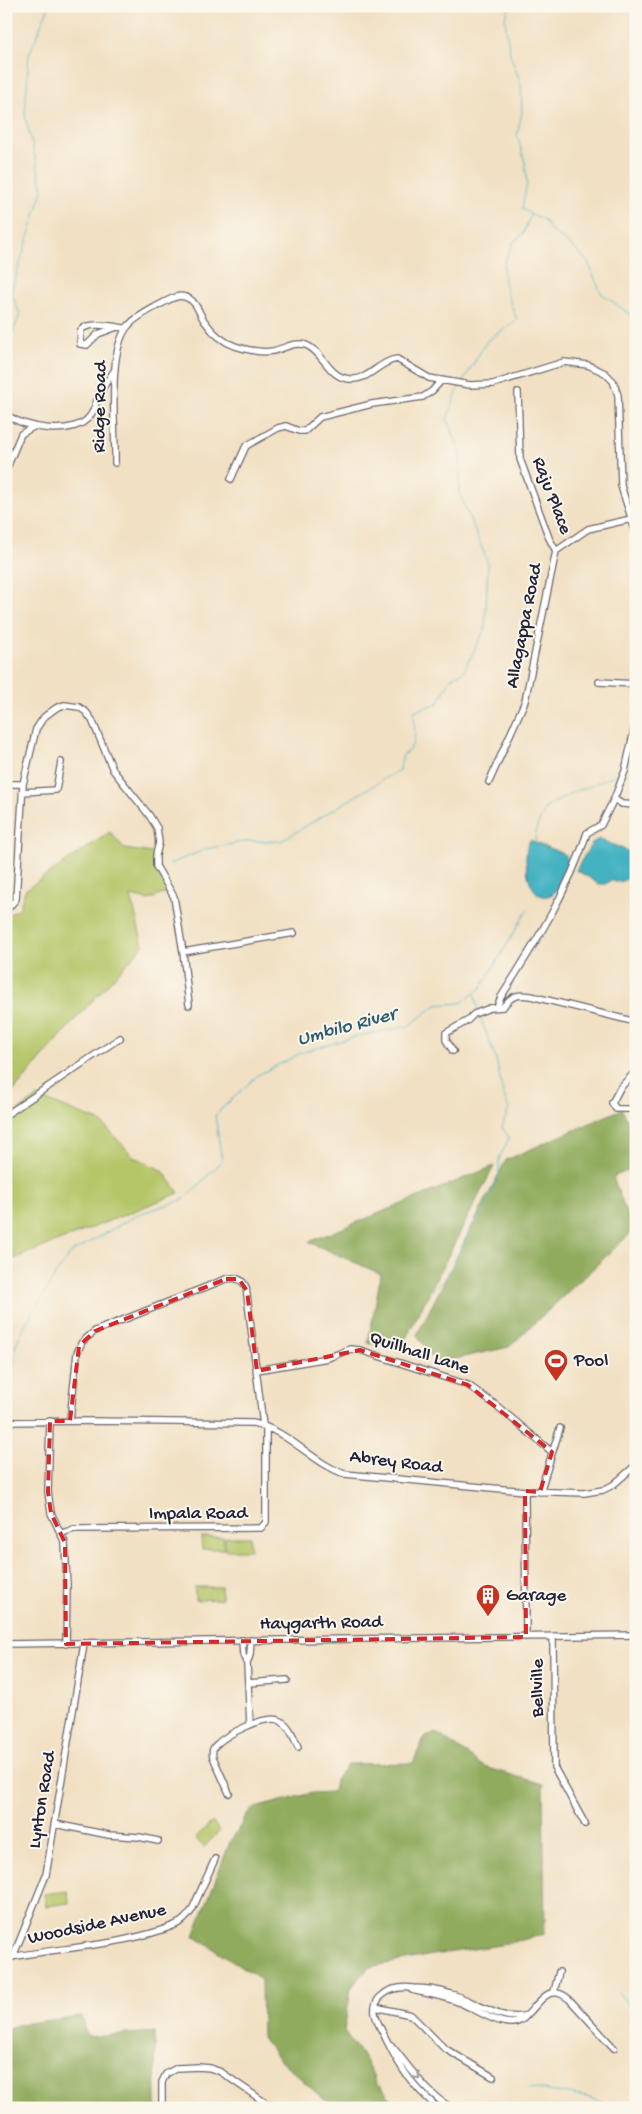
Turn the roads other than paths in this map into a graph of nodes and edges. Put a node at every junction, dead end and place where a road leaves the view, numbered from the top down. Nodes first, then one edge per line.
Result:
1 (128, 326) junction
2 (117, 327) junction
3 (114, 371) junction
4 (441, 381) junction
5 (518, 392) dead end
6 (6, 414) edge
7 (34, 427) junction
8 (115, 463) dead end
9 (6, 470) edge
10 (231, 479) dead end
11 (631, 519) junction
12 (636, 533) edge
13 (556, 550) junction
14 (599, 682) dead end
15 (636, 683) edge
16 (636, 690) edge
17 (636, 721) edge
18 (61, 762) dead end
19 (489, 782) dead end
20 (6, 784) edge
21 (23, 784) junction
22 (22, 792) junction
23 (614, 799) junction
24 (631, 805) edge
25 (6, 911) edge
26 (294, 933) dead end
27 (183, 952) junction
28 (188, 1005) dead end
29 (497, 1007) junction
30 (636, 1022) edge
31 (120, 1038) dead end
32 (453, 1052) dead end
33 (636, 1071) edge
34 (636, 1109) edge
35 (6, 1115) edge
36 (257, 1370) junction
37 (50, 1421) junction
38 (70, 1421) junction
39 (9, 1422) edge
40 (264, 1426) junction
41 (560, 1428) dead end
42 (552, 1452) junction
43 (636, 1465) edge
44 (525, 1491) junction
45 (540, 1492) junction
46 (62, 1533) junction
47 (636, 1635) edge
48 (553, 1636) junction
49 (526, 1637) junction
50 (242, 1640) junction
51 (251, 1640) junction
52 (6, 1644) edge
53 (66, 1644) junction
54 (84, 1644) junction
55 (247, 1664) junction
56 (287, 1680) dead end
57 (248, 1683) junction
58 (250, 1724) junction
59 (298, 1747) dead end
60 (229, 1793) dead end
61 (55, 1824) junction
62 (585, 1824) dead end
63 (158, 1841) dead end
64 (216, 1859) dead end
65 (10, 1957) edge
66 (559, 1972) dead end
67 (554, 1992) junction
68 (375, 2007) junction
69 (387, 2040) junction
70 (614, 2048) dead end
71 (493, 2077) dead end
72 (162, 2108) edge
73 (273, 2108) edge
74 (438, 2108) edge
75 (452, 2108) edge

1 - 2 street
1 - 3 street, Ridge Road
1 - 4 street
2 - 2 street
3 - 7 street
3 - 8 street, Ridge Road
4 - 10 street
4 - 11 street
5 - 13 street, Raju Place
6 - 7 street
7 - 9 street
11 - 12 street
11 - 13 street, Allagappa Road
13 - 19 street, Allagappa Road
14 - 15 street
15 - 16 street
17 - 23 street
18 - 22 street
20 - 21 street
21 - 22 street
21 - 27 street
22 - 25 street
23 - 24 street
23 - 29 street
26 - 27 street
27 - 28 street
29 - 30 street
29 - 32 street
31 - 35 street
33 - 34 street
36 - 38 street, Impala Road
36 - 40 street, Impala Road
36 - 42 street, Quillhall Lane
37 - 38 street, Abrey Road
37 - 39 street, Abrey Road
37 - 46 street
38 - 40 street, Abrey Road
40 - 44 street, Abrey Road
40 - 46 street, Impala Road
41 - 42 street
42 - 45 street
43 - 45 street, Abrey Road
44 - 45 street, Abrey Road
44 - 49 street
46 - 53 street
47 - 48 street, Haygarth Road
48 - 49 street, Haygarth Road
48 - 62 street, Bellville
49 - 51 street, Haygarth Road
50 - 51 street, Haygarth Road
50 - 54 street, Haygarth Road
50 - 55 street
51 - 55 street
52 - 53 street, Haygarth Road
53 - 54 street, Haygarth Road
54 - 61 street, Lynton Road
55 - 57 street
56 - 57 street
57 - 58 street
58 - 59 street
58 - 60 street
61 - 63 street
61 - 65 street, Lynton Road
64 - 65 street, Woodside Avenue
66 - 67 street
67 - 68 street
67 - 70 street
68 - 69 street
68 - 71 street
69 - 74 street
69 -> 75 street
72 - 73 street

